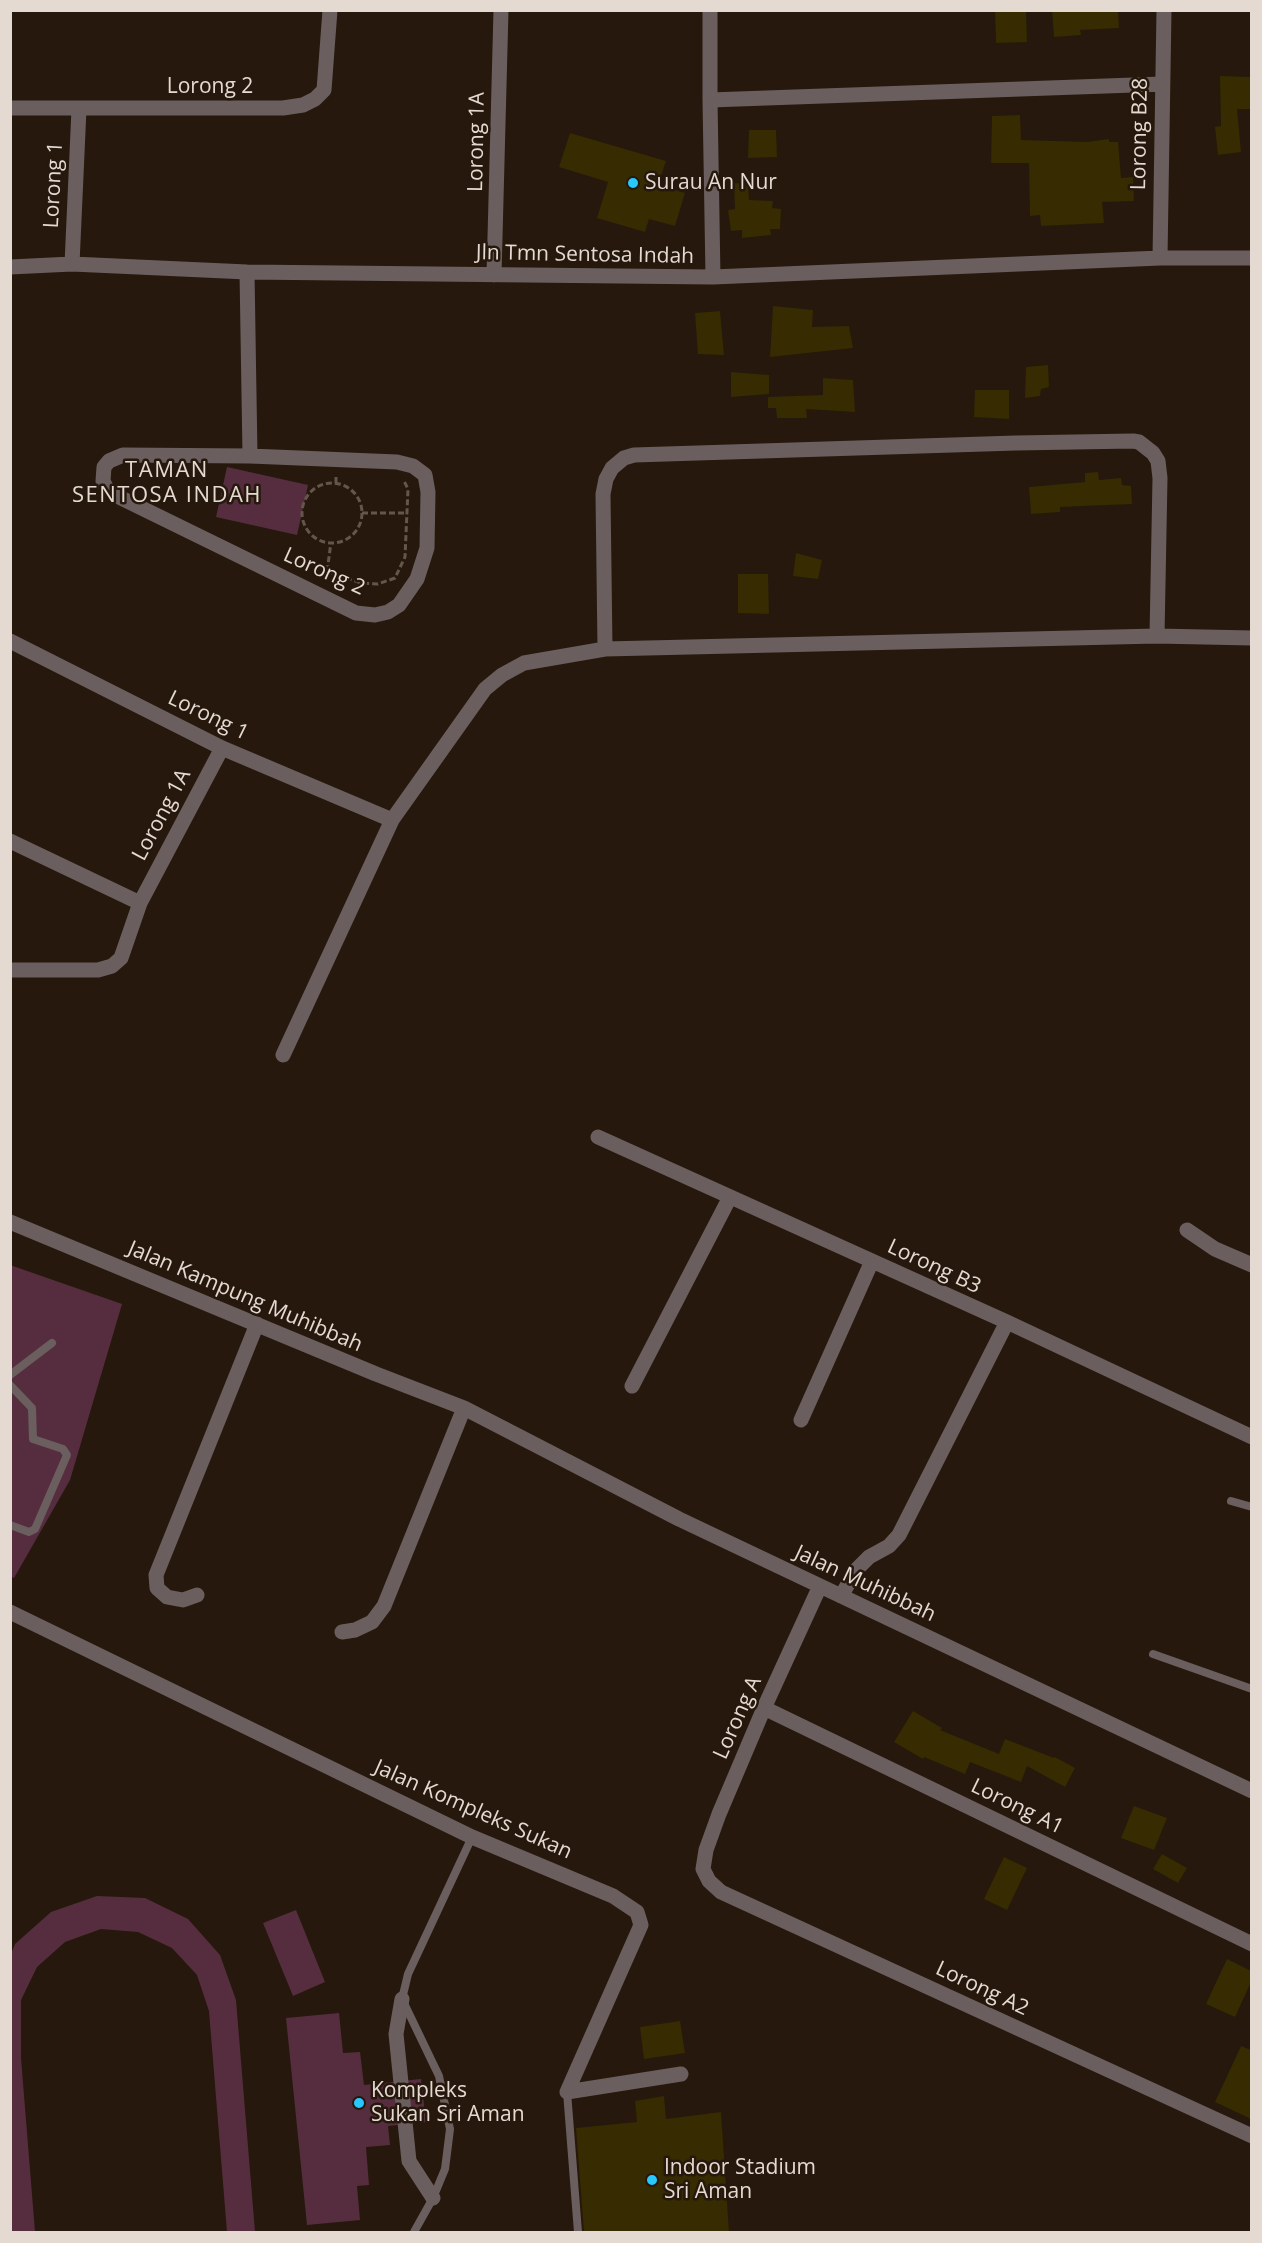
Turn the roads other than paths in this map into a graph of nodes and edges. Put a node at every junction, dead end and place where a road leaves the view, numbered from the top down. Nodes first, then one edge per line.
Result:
1 (330, 10) edge
2 (501, 10) edge
3 (710, 10) edge
4 (1164, 10) edge
5 (1162, 84) junction
6 (710, 100) junction
7 (10, 108) edge
8 (79, 109) junction
9 (1160, 258) junction
10 (1251, 258) edge
11 (72, 264) junction
12 (10, 267) edge
13 (247, 272) junction
14 (494, 274) junction
15 (713, 277) junction
16 (250, 456) junction
17 (1157, 636) junction
18 (1251, 638) edge
19 (10, 641) edge
20 (605, 649) junction
21 (222, 748) junction
22 (392, 820) junction
23 (10, 841) edge
24 (140, 903) junction
25 (10, 970) edge
26 (284, 1055) dead end
27 (598, 1137) dead end
28 (730, 1197) junction
29 (10, 1222) edge
30 (1187, 1230) dead end
31 (872, 1261) junction
32 (1251, 1265) edge
33 (1007, 1322) junction
34 (257, 1324) junction
35 (52, 1343) dead end
36 (10, 1375) edge
37 (10, 1385) edge
38 (632, 1386) dead end
39 (464, 1408) junction
40 (801, 1420) dead end
41 (1251, 1437) edge
42 (1231, 1501) dead end
43 (1251, 1508) edge
44 (10, 1525) edge
45 (820, 1586) junction
46 (197, 1595) dead end
47 (841, 1596) junction
48 (10, 1612) edge
49 (342, 1632) dead end
50 (1153, 1654) dead end
51 (1251, 1689) edge
52 (764, 1708) junction
53 (1251, 1791) edge
54 (472, 1837) junction
55 (703, 1869) joint
56 (1251, 1944) edge
57 (402, 2000) junction
58 (681, 2074) dead end
59 (567, 2092) junction
60 (1251, 2136) edge
61 (433, 2198) junction
62 (414, 2232) edge
63 (578, 2232) edge

1 - 8 street, Lorong 2
2 - 14 street, Lorong 1A
3 - 6 street
4 - 5 street, Lorong B28
5 - 6 street
5 - 9 street, Lorong B28
6 - 15 street
7 - 8 street, Lorong 2
8 - 11 street, Lorong 1
9 - 10 street, Jln Tmn Sentosa Indah
9 - 15 street, Jln Tmn Sentosa Indah
11 - 12 street, Jln Tmn Sentosa Indah
11 - 13 street, Jln Tmn Sentosa Indah
13 - 14 street, Jln Tmn Sentosa Indah
13 - 16 street
14 - 15 street, Jln Tmn Sentosa Indah
16 - 16 street, Lorong 2
17 - 18 street
17 - 20 street
17 - 20 street
19 - 21 street, Lorong 1
20 - 22 street
21 - 22 street, Lorong 1
21 - 24 street, Lorong 1A
22 - 26 street
23 - 24 street
24 - 25 street, Lorong 1A
27 - 28 street, Lorong B3
28 - 31 street, Lorong B3
28 - 38 street
29 - 34 street, Jalan Kampung Muhibbah
30 - 32 street
31 - 33 street, Lorong B3
31 - 40 street
33 - 41 street, Lorong B3
33 - 47 street
34 - 39 street, Jalan Kampung Muhibbah
34 - 46 street
35 - 36 lane
37 - 44 lane
39 - 45 street, Jalan Muhibbah
39 - 49 street
42 - 43 lane
45 - 47 street, Jalan Muhibbah
45 - 52 street, Lorong A
47 - 53 street, Jalan Muhibbah
48 - 54 street, Jalan Kompleks Sukan
50 - 51 lane
52 - 55 street, Lorong A
52 - 56 street, Lorong A1
54 - 57 lane
54 - 59 street, Jalan Kompleks Sukan
55 - 60 street, Lorong A2
57 - 61 street
57 - 61 lane
58 - 59 street
59 - 63 lane
61 - 62 lane

